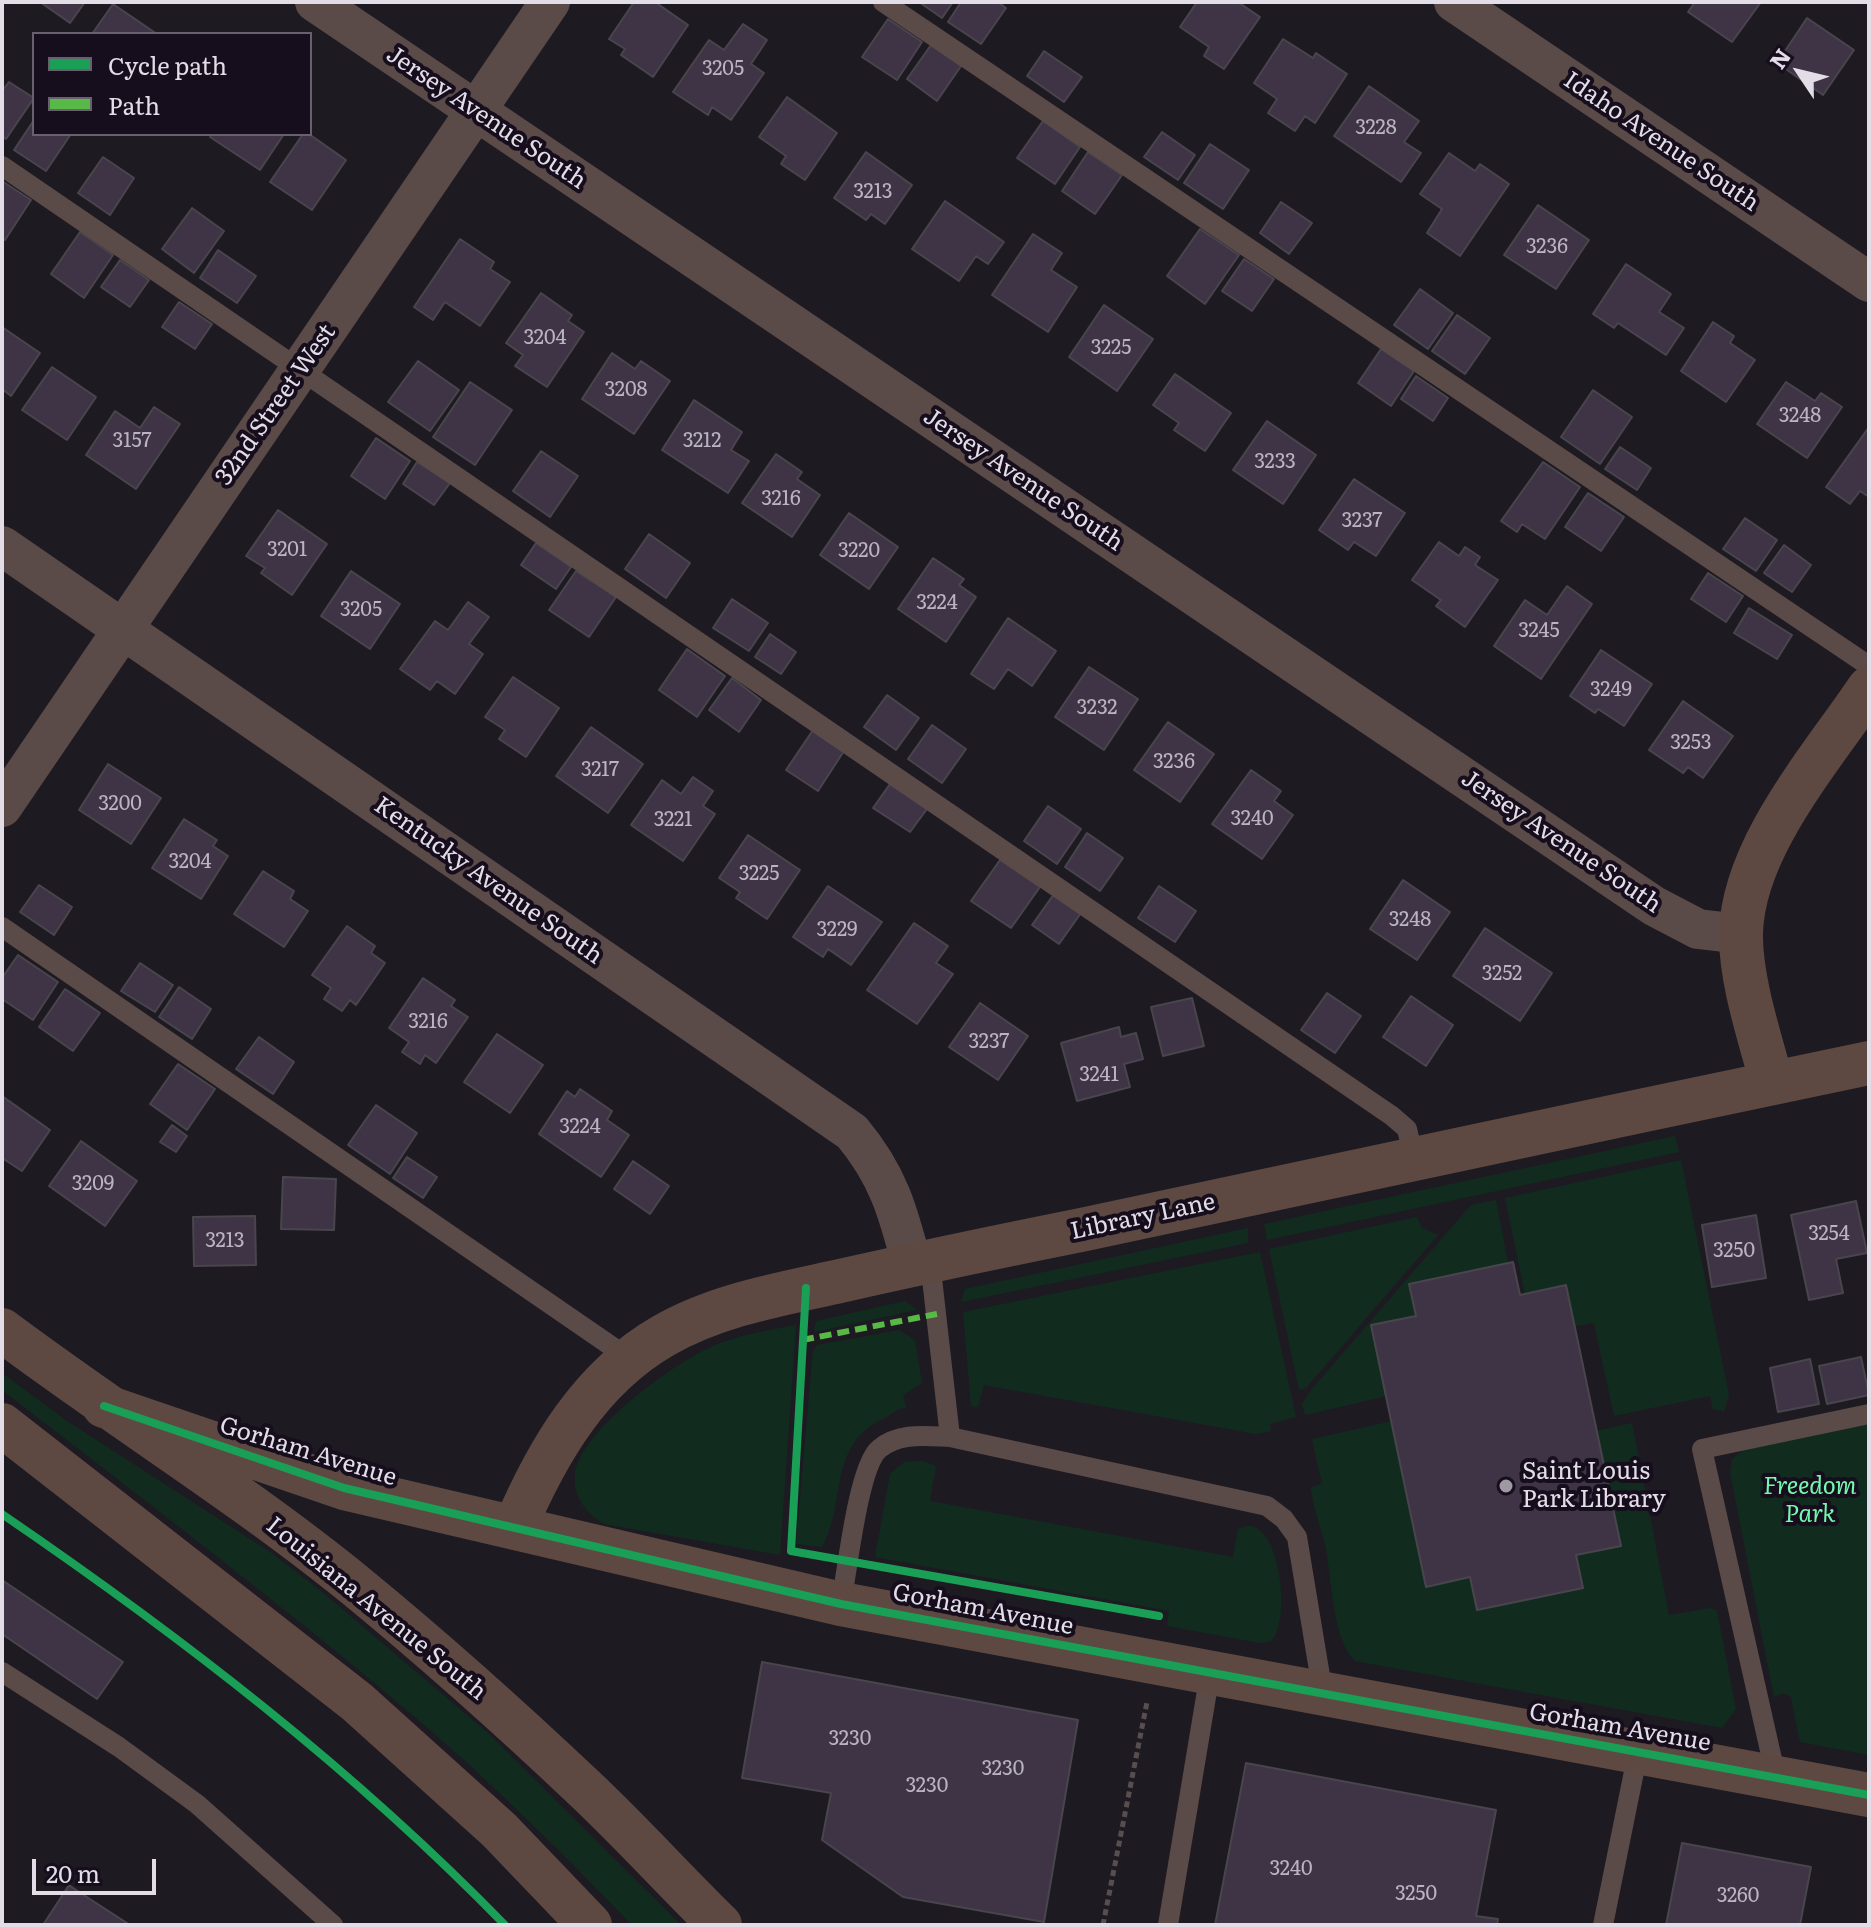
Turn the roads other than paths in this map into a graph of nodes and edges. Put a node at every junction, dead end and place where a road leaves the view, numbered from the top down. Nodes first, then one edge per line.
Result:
1 (315, 2) edge
2 (550, 2) edge
3 (883, 2) edge
4 (1454, 2) edge
5 (477, 112) junction
6 (2, 166) edge
7 (1869, 282) edge
8 (301, 369) junction
9 (2, 546) edge
10 (123, 628) junction
11 (1869, 666) edge
12 (1869, 688) edge
13 (2, 807) edge
14 (2, 927) edge
15 (1741, 934) junction
16 (1869, 1063) edge
17 (1772, 1083) junction
18 (1414, 1158) junction
19 (921, 1263) junction
20 (2, 1330) edge
21 (630, 1359) junction
22 (104, 1406) junction
23 (1869, 1414) edge
24 (2, 1425) edge
25 (950, 1437) junction
26 (515, 1527) junction
27 (841, 1604) junction
28 (2, 1672) edge
29 (1210, 1673) junction
30 (1323, 1694) junction
31 (1638, 1752) junction
32 (1776, 1777) junction
33 (1869, 1795) edge
34 (333, 1925) edge
35 (590, 1925) edge
36 (720, 1925) edge
37 (1168, 1925) edge
38 (1603, 1925) edge

1 - 5 street, Jersey Avenue South
2 - 5 street, 32nd Street West
3 - 11 lane
4 - 7 street, Idaho Avenue South
5 - 8 street, 32nd Street West
5 - 15 street, Jersey Avenue South
6 - 8 lane
8 - 10 street, 32nd Street West
8 - 18 lane
9 - 10 street, Kentucky Avenue South
10 - 13 street, 32nd Street West
10 - 19 street, Kentucky Avenue South
12 - 15 street
14 - 21 lane
15 - 17 street
16 - 17 street, Library Lane
17 - 18 street, Library Lane
18 - 19 street, Library Lane
19 - 21 street, Library Lane
19 - 25 lane
20 - 22 street, Louisiana Avenue South
21 - 26 street, Library Lane
22 - 26 street, Gorham Avenue
22 - 36 street, Louisiana Avenue South
23 - 32 lane
24 - 35 street
25 - 27 lane
25 - 30 lane
26 - 27 street, Gorham Avenue
27 - 29 street, Gorham Avenue
28 - 34 lane
29 - 30 street, Gorham Avenue
29 - 37 lane
30 - 31 street, Gorham Avenue
31 - 32 street, Gorham Avenue
31 - 38 lane
32 - 33 street, Gorham Avenue

